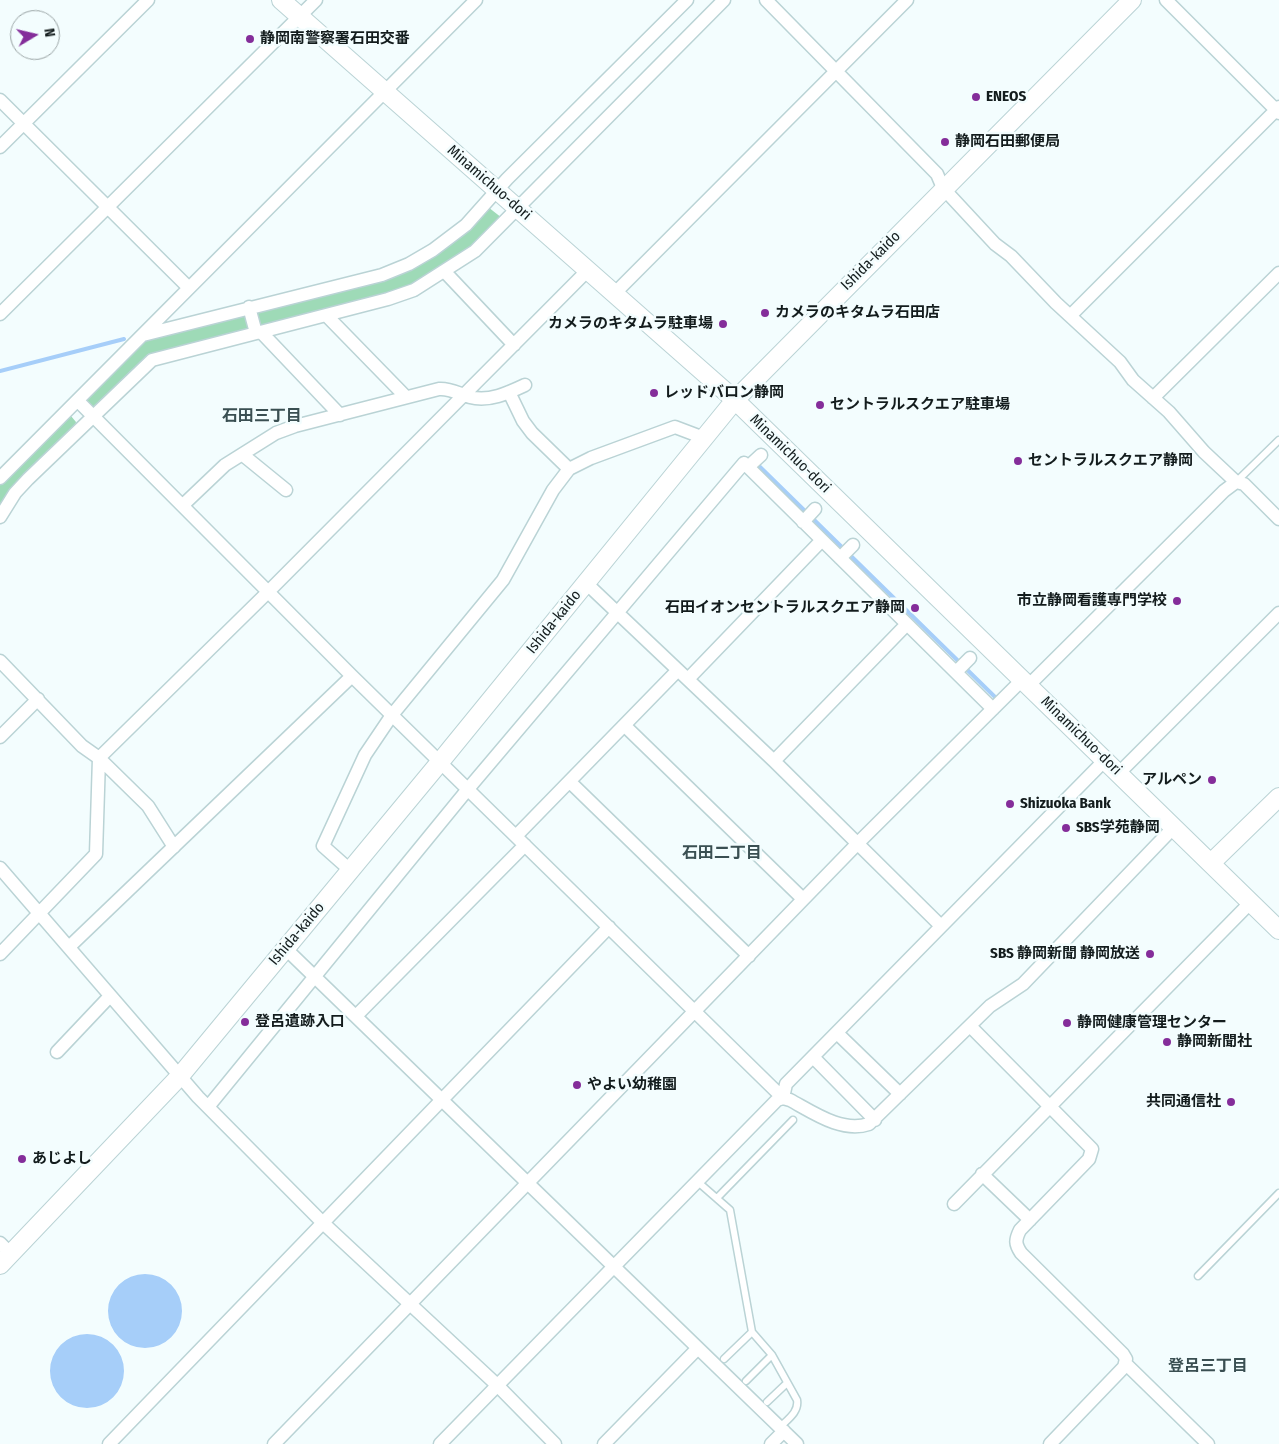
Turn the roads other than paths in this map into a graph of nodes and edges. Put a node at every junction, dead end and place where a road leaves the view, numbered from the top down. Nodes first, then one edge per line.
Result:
1 (148, 0) edge
2 (281, 0) edge
3 (316, 0) edge
4 (476, 0) edge
5 (688, 0) edge
6 (724, 0) edge
7 (766, 0) edge
8 (907, 0) edge
9 (1132, 0) edge
10 (1166, 0) edge
11 (298, 15) junction
12 (836, 70) junction
13 (384, 91) junction
14 (0, 100) edge
15 (1278, 110) edge
16 (23, 123) junction
17 (0, 146) edge
18 (944, 188) junction
19 (497, 191) junction
20 (108, 208) junction
21 (518, 208) junction
22 (588, 270) junction
23 (445, 272) junction
24 (1279, 273) edge
25 (189, 288) junction
26 (615, 293) junction
27 (249, 307) junction
28 (0, 314) edge
29 (326, 315) junction
30 (1070, 316) junction
31 (258, 333) junction
32 (143, 335) junction
33 (514, 344) junction
34 (525, 385) dead end
35 (510, 392) junction
36 (464, 395) junction
37 (406, 397) junction
38 (1153, 398) junction
39 (735, 400) junction
40 (78, 401) junction
41 (340, 415) junction
42 (93, 416) junction
43 (704, 438) junction
44 (1279, 440) edge
45 (243, 455) junction
46 (761, 455) dead end
47 (748, 467) junction
48 (569, 469) junction
49 (0, 477) edge
50 (1236, 482) junction
51 (286, 490) dead end
52 (183, 505) junction
53 (815, 509) dead end
54 (0, 517) edge
55 (1279, 519) edge
56 (803, 522) junction
57 (822, 540) junction
58 (853, 545) dead end
59 (840, 558) junction
60 (586, 583) junction
61 (269, 591) junction
62 (616, 612) junction
63 (1279, 612) edge
64 (907, 624) junction
65 (970, 658) dead end
66 (0, 661) edge
67 (678, 670) junction
68 (956, 672) junction
69 (352, 676) junction
70 (689, 678) junction
71 (1026, 682) junction
72 (38, 699) junction
73 (993, 709) junction
74 (392, 715) junction
75 (625, 726) junction
76 (0, 737) edge
77 (100, 758) junction
78 (1105, 760) junction
79 (774, 761) junction
80 (440, 762) junction
81 (1120, 774) junction
82 (570, 782) junction
83 (468, 789) junction
84 (1279, 798) edge
85 (1174, 827) junction
86 (520, 841) junction
87 (858, 843) junction
88 (174, 847) junction
89 (1211, 863) junction
90 (0, 868) edge
91 (350, 870) junction
92 (803, 899) junction
93 (1251, 902) junction
94 (39, 914) junction
95 (609, 926) junction
96 (940, 926) junction
97 (1279, 930) edge
98 (69, 947) junction
99 (285, 948) junction
100 (0, 954) edge
101 (749, 956) junction
102 (314, 975) junction
103 (110, 996) junction
104 (696, 1012) junction
105 (356, 1016) junction
106 (970, 1026) junction
107 (837, 1033) junction
108 (56, 1052) dead end
109 (813, 1057) junction
110 (180, 1076) junction
111 (900, 1094) junction
112 (783, 1098) junction
113 (442, 1099) junction
114 (1048, 1106) junction
115 (208, 1107) junction
116 (794, 1120) dead end
117 (875, 1120) junction
118 (982, 1174) junction
119 (528, 1182) junction
120 (698, 1182) junction
121 (1279, 1193) edge
122 (718, 1198) junction
123 (954, 1204) dead end
124 (1030, 1220) junction
125 (322, 1222) junction
126 (4, 1254) edge
127 (614, 1266) junction
128 (1198, 1276) dead end
129 (411, 1303) junction
130 (752, 1332) junction
131 (698, 1349) junction
132 (772, 1355) junction
133 (724, 1359) dead end
134 (1125, 1363) junction
135 (746, 1380) dead end
136 (787, 1382) junction
137 (497, 1385) junction
138 (767, 1402) dead end
139 (782, 1429) junction
140 (109, 1444) edge
141 (274, 1444) edge
142 (440, 1444) edge
143 (555, 1444) edge
144 (604, 1444) edge
145 (771, 1444) edge
146 (797, 1444) edge
147 (1050, 1444) edge
148 (1208, 1444) edge

1 - 16 street
2 - 11 street, Minamichuo-dori
3 - 11 street
4 - 13 street
5 - 19 street
6 - 21 street
7 - 12 street
8 - 12 street
9 - 18 street, Ishida-kaido
10 - 15 street
11 - 13 street, Minamichuo-dori
11 - 20 street
12 - 18 street
12 - 26 street
13 - 19 street, Minamichuo-dori
13 - 25 street
14 - 16 street
15 - 30 street
16 - 17 street
16 - 20 street
18 - 30 street
18 - 39 street, Ishida-kaido
19 - 21 street, Minamichuo-dori
19 - 27 street
20 - 25 street
20 - 28 street
21 - 22 street, Minamichuo-dori
21 - 23 street
22 - 26 street, Minamichuo-dori
22 - 33 street
23 - 29 street
23 - 33 street
24 - 38 street
25 - 32 street
26 - 39 street, Minamichuo-dori
27 - 31 street
27 - 32 street
29 - 31 street
29 - 37 street
30 - 38 street
31 - 41 street
31 - 42 street
32 - 40 street
33 - 36 street
34 - 35 street
35 - 36 street
35 - 48 street
36 - 37 street
36 - 61 street
37 - 41 street
38 - 50 street
39 - 43 street, Ishida-kaido
39 - 71 street, Minamichuo-dori
40 - 42 street
40 - 49 street
41 - 45 street
42 - 52 street
42 - 54 street
43 - 48 street
43 - 60 street, Ishida-kaido
44 - 50 lane
45 - 51 street
45 - 52 street
46 - 47 street
47 - 56 street
47 - 62 street
48 - 74 street
50 - 55 street
50 - 71 street
52 - 61 street
53 - 56 street
56 - 57 street
57 - 59 street
57 - 70 street
58 - 59 street
59 - 64 street
60 - 62 street
60 - 80 street, Ishida-kaido
61 - 69 street
61 - 77 street
62 - 67 street
62 - 83 street
63 - 81 street
64 - 68 street
64 - 79 street
65 - 68 street
66 - 72 street
67 - 70 street
67 - 75 street
68 - 73 street
69 - 74 street
69 - 88 street
70 - 79 street
71 - 73 street
71 - 78 street, Minamichuo-dori
72 - 76 street
72 - 77 street
73 - 87 street
74 - 80 street
74 - 91 street
75 - 82 street
75 - 92 street
77 - 88 street
77 - 94 street
78 - 81 street, Minamichuo-dori
78 - 96 street
79 - 87 street
80 - 83 street
80 - 91 street, Ishida-kaido
81 - 85 street, Minamichuo-dori
82 - 86 street
82 - 101 street
83 - 86 street
83 - 102 street
84 - 89 street
85 - 89 street, Minamichuo-dori
85 - 106 street
86 - 95 street
86 - 105 street
87 - 92 street
87 - 96 street
88 - 98 street
89 - 93 street, Minamichuo-dori
90 - 94 street
91 - 99 street, Ishida-kaido
92 - 101 street
93 - 97 street, Minamichuo-dori
93 - 114 street
94 - 98 street
94 - 100 street
95 - 104 street
95 - 113 street
96 - 107 street
98 - 103 street
99 - 102 street
99 - 110 street, Ishida-kaido
101 - 104 street
102 - 105 street
102 - 115 street
103 - 108 street
103 - 110 street
104 - 112 street
104 - 119 street
105 - 113 street
106 - 111 street
106 - 114 street
107 - 109 street
107 - 111 street
109 - 112 street
109 - 117 street
110 - 115 street
110 - 126 street, Ishida-kaido
111 - 117 street
112 - 117 street
112 - 120 street
113 - 119 street
113 - 125 street
114 - 118 street
114 - 124 street
115 - 125 street
116 - 122 lane
118 - 123 street
118 - 124 street
119 - 127 street
119 - 129 street
120 - 122 lane
120 - 127 street
121 - 128 lane
122 - 130 lane
124 - 134 street
125 - 129 street
125 - 140 street
127 - 131 street
127 - 137 street
129 - 137 street
129 - 141 street
130 - 132 lane
130 - 133 lane
131 - 139 street
131 - 144 street
132 - 135 lane
132 - 136 lane
134 - 147 street
134 - 148 street
136 - 138 lane
136 - 139 lane
137 - 142 street
137 - 143 street
139 - 145 street
139 - 146 street

